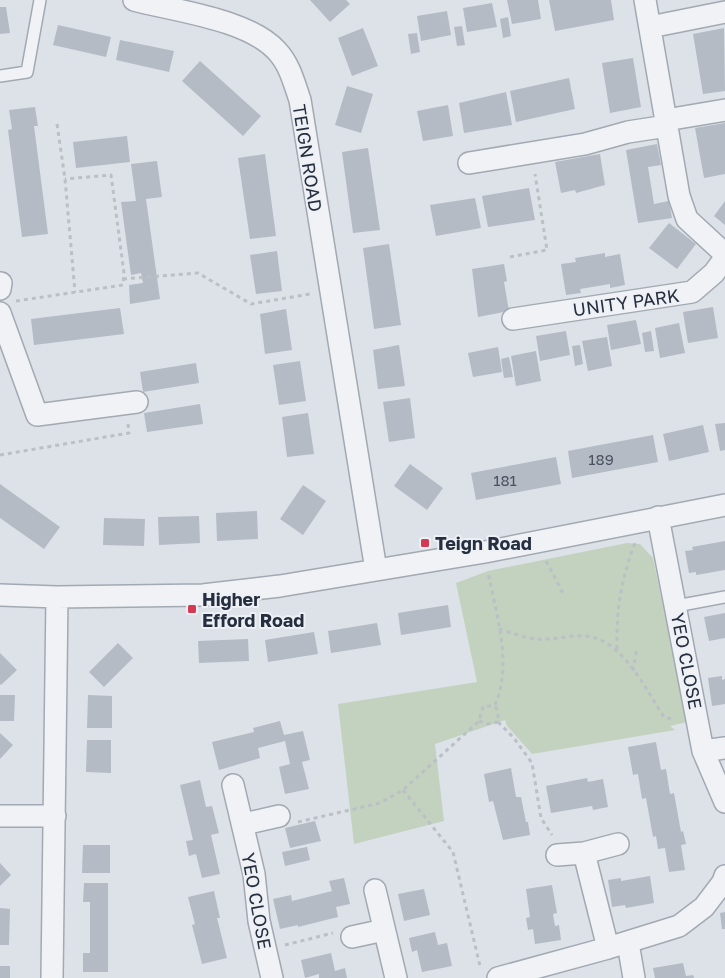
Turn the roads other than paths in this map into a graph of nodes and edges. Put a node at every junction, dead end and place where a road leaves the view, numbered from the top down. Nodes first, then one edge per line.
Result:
1 (40, 0) edge
2 (134, 0) edge
3 (645, 0) edge
4 (725, 12) edge
5 (650, 27) junction
6 (0, 76) edge
7 (725, 110) edge
8 (666, 123) junction
9 (469, 163) dead end
10 (725, 254) edge
11 (725, 258) edge
12 (3, 297) edge
13 (512, 318) dead end
14 (137, 402) dead end
15 (725, 505) edge
16 (651, 518) junction
17 (376, 570) junction
18 (0, 595) edge
19 (57, 597) junction
20 (725, 597) edge
21 (676, 606) junction
22 (725, 748) edge
23 (703, 751) junction
24 (233, 785) dead end
25 (725, 802) edge
26 (0, 816) edge
27 (55, 816) junction
28 (279, 816) road end
29 (244, 824) junction
30 (618, 844) dead end
31 (584, 853) junction
32 (557, 855) road end
33 (724, 880) edge
34 (375, 890) dead end
35 (384, 930) junction
36 (352, 937) road end
37 (618, 945) junction
38 (489, 973) edge
39 (52, 978) edge
40 (272, 978) edge
41 (396, 978) edge
42 (634, 978) edge

1 - 6 lane
2 - 17 street, TEIGN ROAD
3 - 5 street
4 - 5 street
5 - 8 street
7 - 8 street
8 - 9 street
8 - 10 street
11 - 13 street, UNITY PARK
12 - 14 street
15 - 16 street
16 - 17 street
16 - 21 street, YEO CLOSE
17 - 19 street
18 - 19 street
19 - 27 street
20 - 21 lane
21 - 23 street, YEO CLOSE
22 - 23 street
23 - 25 street, YEO CLOSE
24 - 29 street, YEO CLOSE
26 - 27 street
27 - 39 street
28 - 29 street
29 - 40 street, YEO CLOSE
30 - 31 street
31 - 32 street
31 - 37 street
33 - 37 street
34 - 35 street
35 - 36 street
35 - 41 street
37 - 38 street
37 - 42 street

